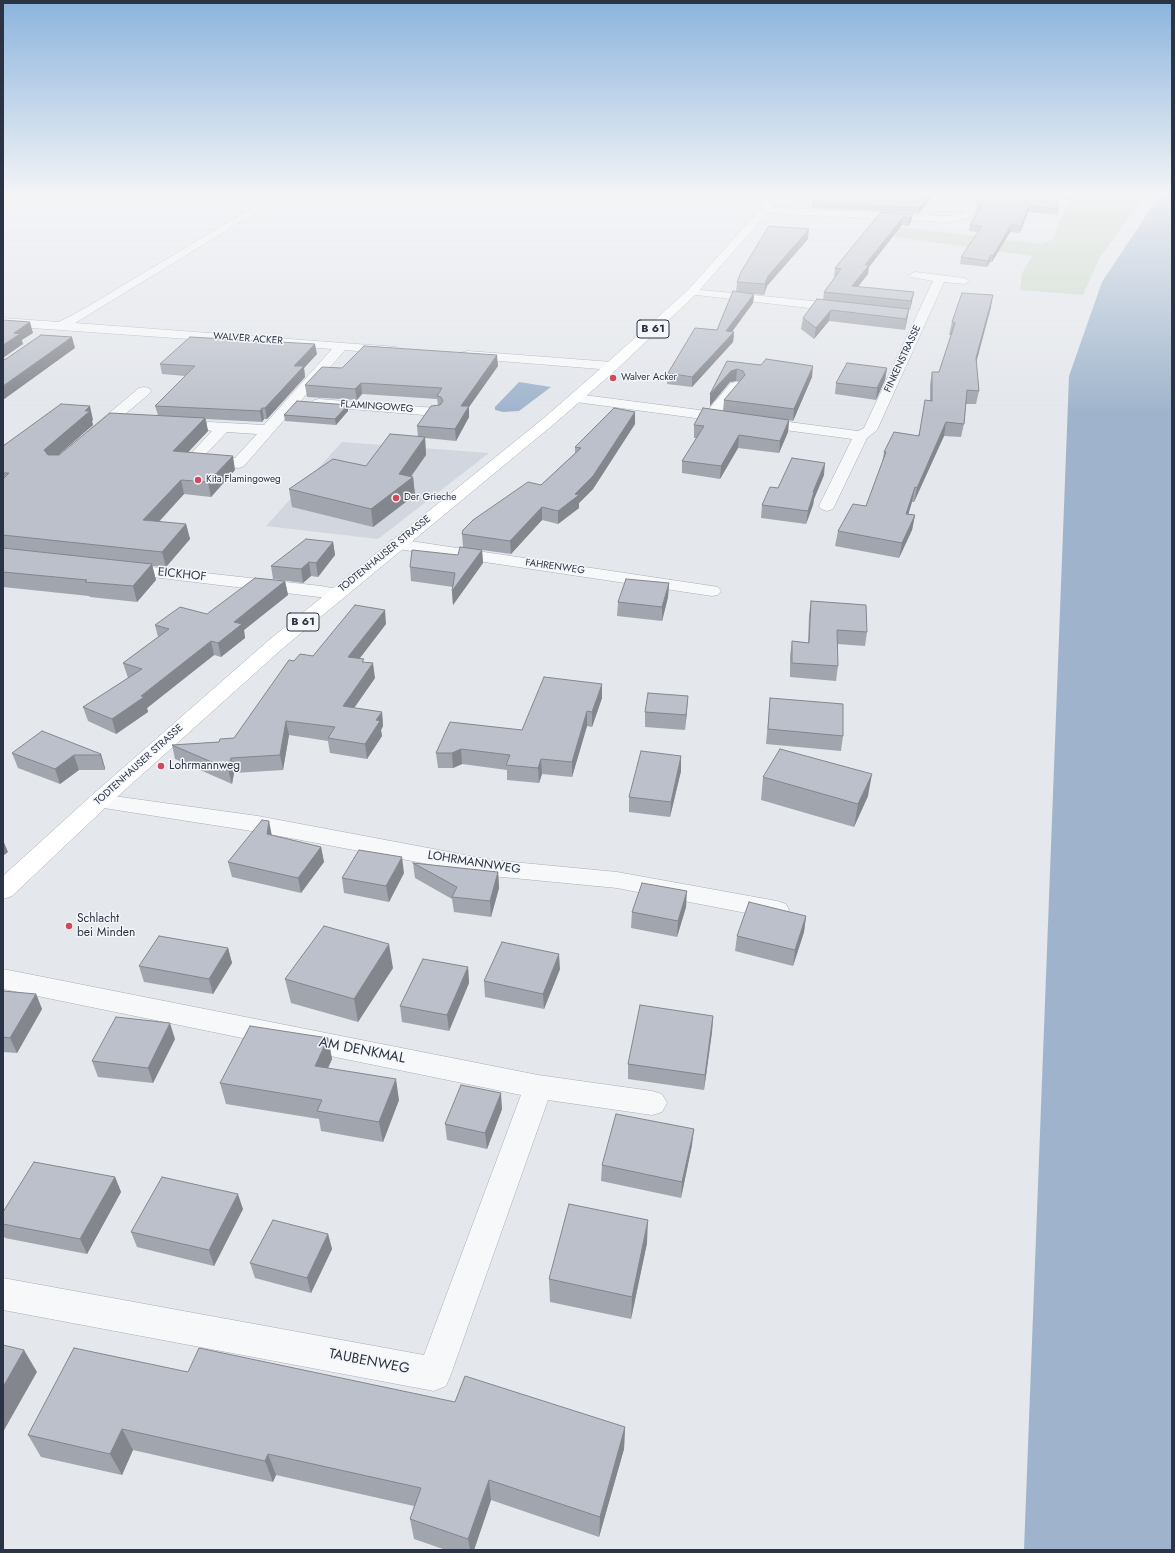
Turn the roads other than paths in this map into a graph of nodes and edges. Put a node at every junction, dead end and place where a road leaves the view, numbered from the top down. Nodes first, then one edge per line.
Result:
1 (158, 268) edge
2 (713, 268) edge
3 (915, 275) dead end
4 (940, 278) junction
5 (964, 281) dead end
6 (692, 292) junction
7 (854, 309) edge
8 (908, 315) edge
9 (924, 316) junction
10 (3, 322) edge
11 (61, 326) junction
12 (42, 339) edge
13 (342, 346) junction
14 (404, 350) edge
15 (452, 354) edge
16 (612, 366) junction
17 (736, 386) edge
18 (144, 391) dead end
19 (576, 398) junction
20 (294, 401) junction
21 (436, 412) edge
22 (710, 416) junction
23 (110, 419) junction
24 (133, 421) edge
25 (193, 425) edge
26 (223, 427) junction
27 (269, 430) junction
28 (861, 436) junction
29 (83, 443) edge
30 (828, 506) dead end
31 (397, 544) junction
32 (106, 567) edge
33 (712, 590) dead end
34 (336, 594) junction
35 (99, 801) junction
36 (3, 890) edge
37 (777, 910) edge
38 (3, 979) edge
39 (538, 1086) junction
40 (652, 1103) dead end
41 (3, 1294) edge

1 - 11 street
2 - 6 main road, TODTENHAUSER STRASSE / B 61
3 - 4 street
4 - 5 street
4 - 9 street, FINKENSTRASSE
6 - 7 street
6 - 16 main road, TODTENHAUSER STRASSE / B 61
8 - 9 street
9 - 28 street, FINKENSTRASSE
10 - 11 street, WALVER ACKER
11 - 12 street
11 - 13 street, WALVER ACKER
13 - 14 street, WALVER ACKER
13 - 20 street
15 - 16 street
16 - 19 main road, TODTENHAUSER STRASSE / B 61
17 - 22 street
18 - 23 street
19 - 22 street
19 - 31 main road, TODTENHAUSER STRASSE / B 61
20 - 21 street, FLAMINGOWEG
20 - 27 street
22 - 28 street
23 - 24 street
23 - 29 street
25 - 26 street
26 - 27 street
26 - 27 street
28 - 30 street, FINKENSTRASSE
31 - 33 street, FAHRENWEG
31 - 34 main road, TODTENHAUSER STRASSE / B 61
32 - 34 street, EICKHOF
34 - 35 main road, TODTENHAUSER STRASSE / B 61
35 - 36 main road, TODTENHAUSER STRASSE / B 61
35 - 37 street, LOHRMANNWEG
38 - 39 street, AM DENKMAL
39 - 40 street, AM DENKMAL
39 - 41 street, TAUBENWEG

